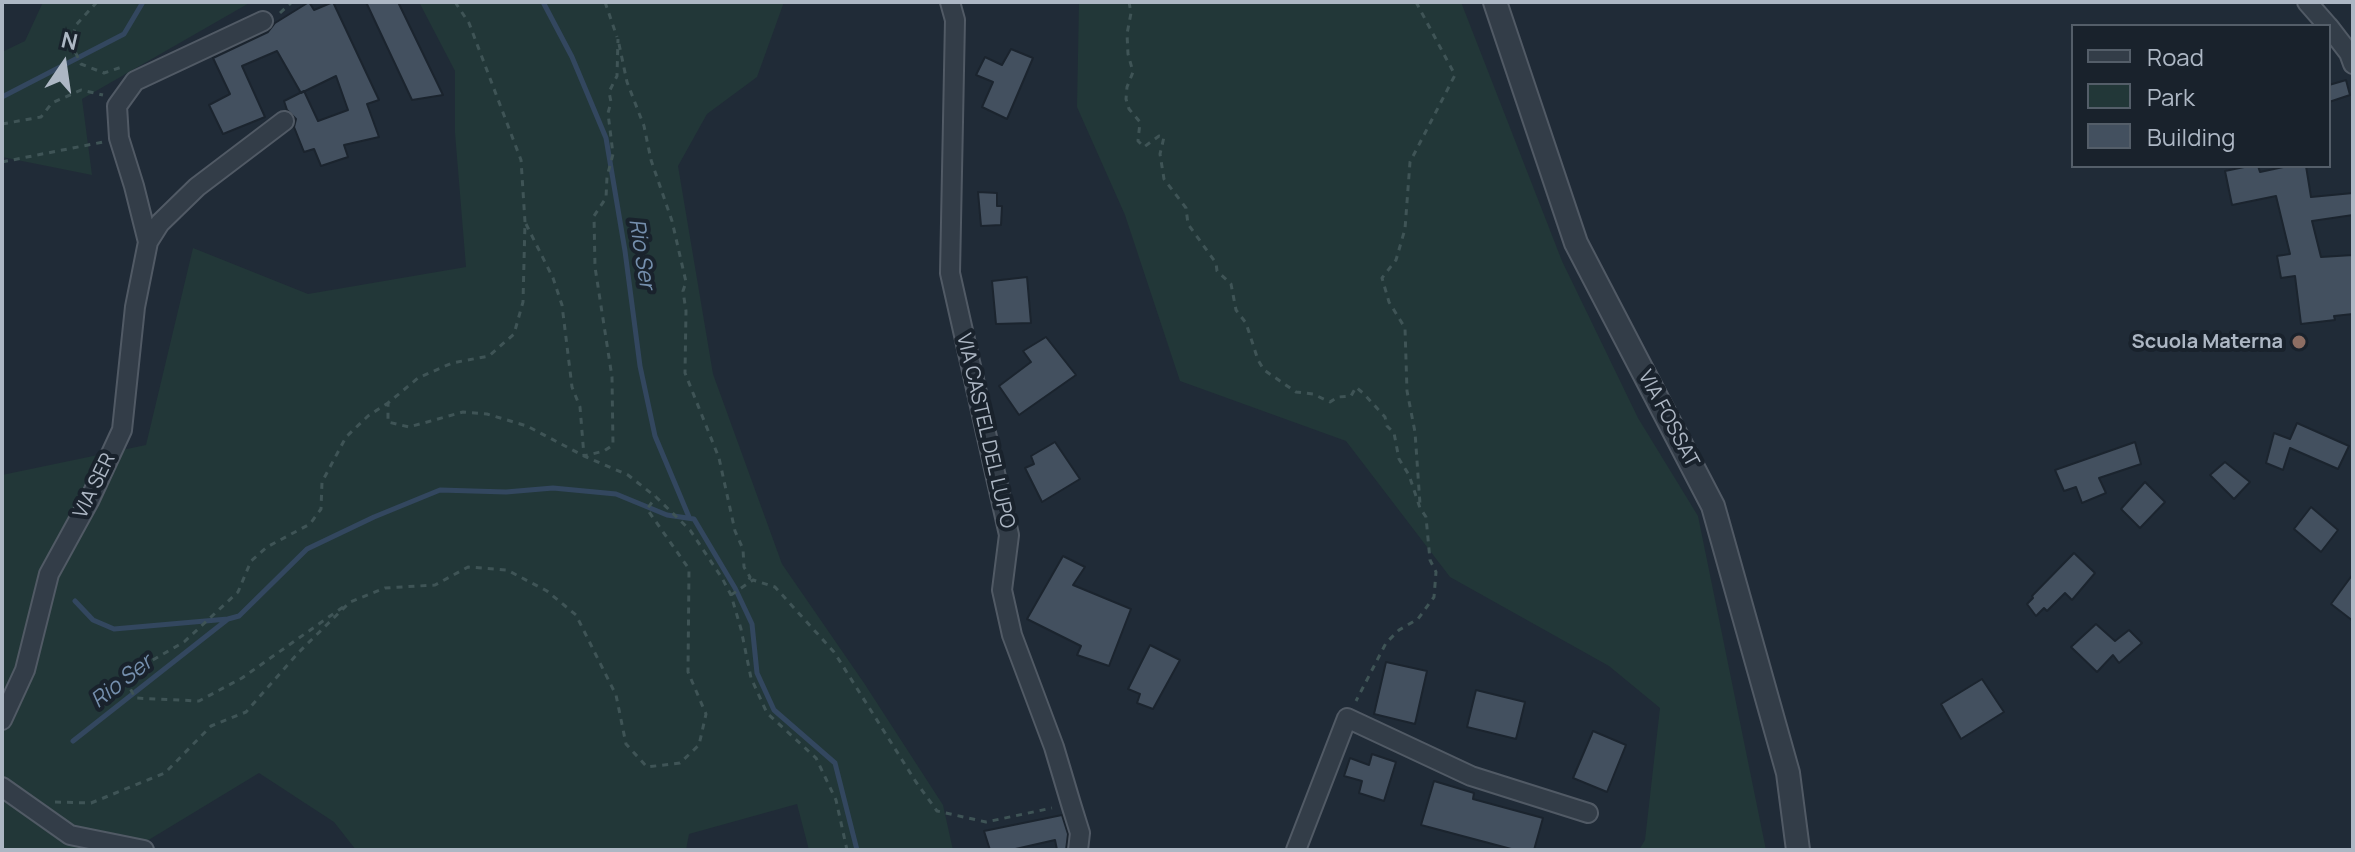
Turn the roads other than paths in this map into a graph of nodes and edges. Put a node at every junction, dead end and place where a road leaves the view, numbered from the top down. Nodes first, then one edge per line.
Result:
1 (950, 2) edge
2 (1495, 2) edge
3 (2307, 2) edge
4 (263, 21) dead end
5 (2325, 24) edge
6 (2331, 31) edge
7 (2352, 56) edge
8 (284, 121) dead end
9 (148, 242) junction
10 (2, 720) edge
11 (2, 787) edge
12 (1588, 813) dead end
13 (144, 850) edge
14 (1078, 850) edge
15 (1296, 850) edge
16 (1798, 850) edge

1 - 14 street, VIA CASTEL DEL LUPO
2 - 16 street, VIA FOSSAT
3 - 5 street
4 - 9 street, VIA SER
6 - 7 street
8 - 9 street, VIA SER
9 - 10 street, VIA SER
11 - 13 street
12 - 15 street

